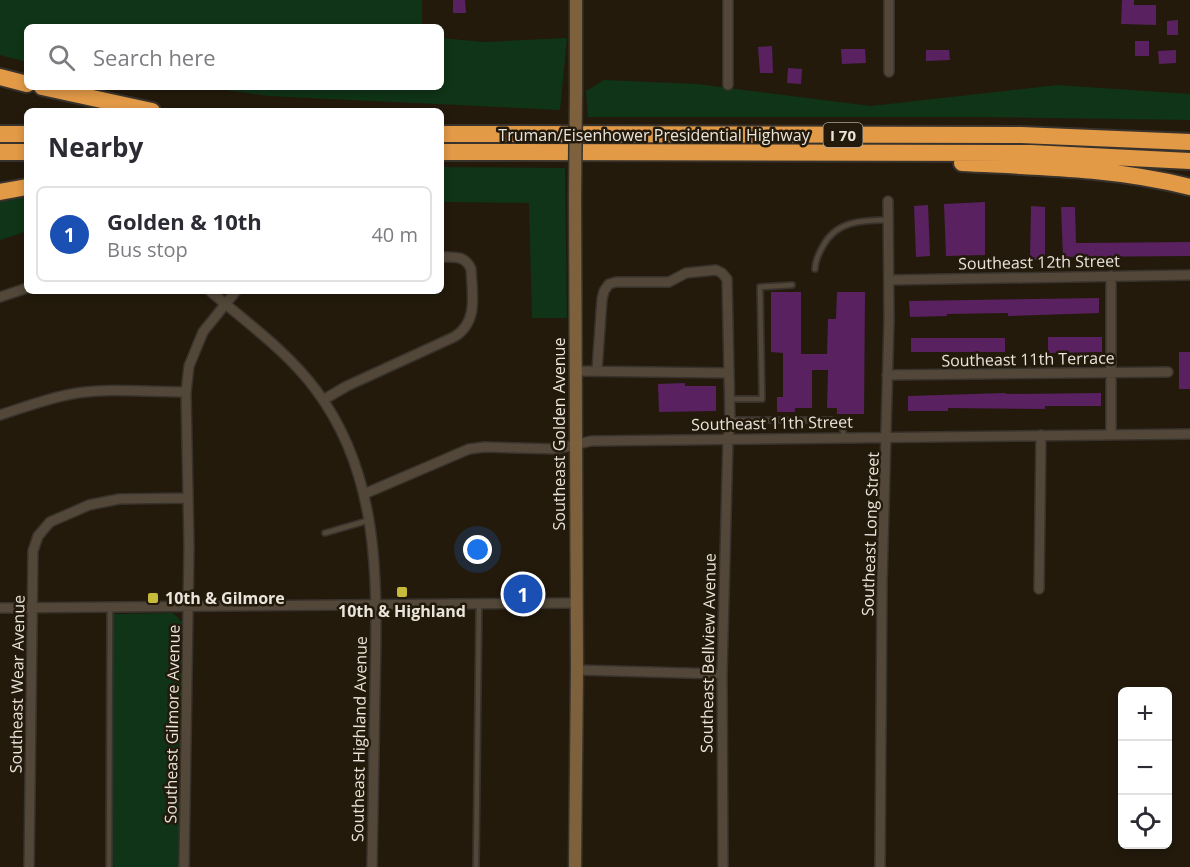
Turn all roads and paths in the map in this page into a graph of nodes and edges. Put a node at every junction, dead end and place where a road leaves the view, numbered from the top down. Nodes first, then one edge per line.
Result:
1 (576, 0) edge
2 (728, 0) edge
3 (889, 0) edge
4 (889, 72) dead end
5 (0, 77) edge
6 (24, 83) edge
7 (728, 85) dead end
8 (56, 90) edge
9 (138, 108) edge
10 (1190, 131) edge
11 (0, 134) edge
12 (24, 134) edge
13 (444, 134) edge
14 (1083, 136) junction
15 (1190, 142) edge
16 (0, 152) edge
17 (24, 152) edge
18 (444, 152) edge
19 (845, 153) junction
20 (1190, 161) edge
21 (1190, 187) edge
22 (24, 188) edge
23 (0, 192) edge
24 (888, 201) dead end
25 (888, 220) junction
26 (444, 257) edge
27 (815, 268) dead end
28 (1190, 275) edge
29 (1111, 276) junction
30 (889, 280) junction
31 (792, 285) dead end
32 (24, 289) edge
33 (213, 294) edge
34 (233, 294) edge
35 (0, 297) edge
36 (225, 304) junction
37 (597, 370) junction
38 (575, 371) junction
39 (1168, 372) dead end
40 (729, 373) junction
41 (1111, 373) junction
42 (887, 375) junction
43 (186, 392) junction
44 (730, 399) junction
45 (323, 400) junction
46 (0, 415) edge
47 (730, 420) junction
48 (1111, 434) junction
49 (1190, 434) edge
50 (1041, 435) junction
51 (887, 436) junction
52 (844, 437) junction
53 (728, 439) junction
54 (576, 444) junction
55 (364, 494) junction
56 (188, 498) junction
57 (370, 520) junction
58 (325, 533) dead end
59 (1039, 589) dead end
60 (576, 603) junction
61 (376, 604) junction
62 (479, 604) junction
63 (110, 607) junction
64 (188, 607) junction
65 (0, 608) edge
66 (32, 608) junction
67 (577, 670) junction
68 (722, 674) junction
69 (29, 867) edge
70 (109, 867) edge
71 (184, 867) edge
72 (372, 867) edge
73 (476, 867) edge
74 (575, 867) edge
75 (723, 867) edge
76 (880, 867) edge

1 - 38 street, Southeast Golden Avenue, bridge
2 - 7 street
3 - 4 street
5 - 6 highway
8 - 9 highway
10 - 14 highway
11 - 12 highway
13 - 14 highway, Truman/Eisenhower Presidential Highway / I 70
14 - 15 highway, Truman/Eisenhower Presidential Highway / I 70
16 - 17 highway
18 - 19 highway, Truman/Eisenhower Presidential Highway / I 70
19 - 20 highway, Truman/Eisenhower Presidential Highway / I 70
19 - 21 highway
22 - 23 highway
24 - 25 street, Southeast Long Street
25 - 27 lane
25 - 30 street, Southeast Long Street
26 - 45 street
28 - 29 street, Southeast 12th Street
29 - 30 street, Southeast 12th Street
29 - 41 street
30 - 42 street, Southeast Long Street
31 - 44 lane
32 - 35 street
33 - 36 street, Southeast Highland Avenue
34 - 36 street, Southeast Gilmore Avenue
36 - 43 street, Southeast Gilmore Avenue
36 - 45 street, Southeast Highland Avenue
37 - 38 street
37 - 40 street
37 - 40 street, Southeast Bellview Avenue
38 - 54 street, Southeast Golden Avenue
39 - 41 street, Southeast 11th Terrace
40 - 44 street, Southeast Bellview Avenue
41 - 42 street, Southeast 11th Terrace
41 - 48 street
42 - 51 street, Southeast Long Street
43 - 46 street
43 - 56 street, Southeast Gilmore Avenue
44 - 47 street, Southeast Bellview Avenue
45 - 55 street, Southeast Highland Avenue
47 - 52 lane
47 - 53 street, Southeast Bellview Avenue
48 - 49 street, Southeast 11th Street
48 - 50 street, Southeast 11th Street
50 - 51 street, Southeast 11th Street
50 - 59 street
51 - 52 street, Southeast 11th Street
51 - 76 street, Southeast Long Street
52 - 53 street, Southeast 11th Street
53 - 54 street, Southeast 11th Street
53 - 68 street, Southeast Bellview Avenue
54 - 55 street, Southeast 11th Street
54 - 60 street, Southeast Golden Avenue
55 - 57 street, Southeast Highland Avenue
56 - 64 street, Southeast Gilmore Avenue
56 - 66 street, Southeast Wear Avenue
57 - 58 lane
57 - 61 street, Southeast Highland Avenue
60 - 62 street
60 - 67 street, Southeast Golden Avenue
61 - 62 street
61 - 64 street
61 - 72 street, Southeast Highland Avenue
62 - 73 lane
63 - 64 street
63 - 66 street
63 - 70 lane
64 - 71 street, Southeast Gilmore Avenue
65 - 66 street
66 - 69 street, Southeast Wear Avenue
67 - 68 street
67 - 74 street, Southeast Golden Avenue
68 - 75 street, Southeast Bellview Avenue

